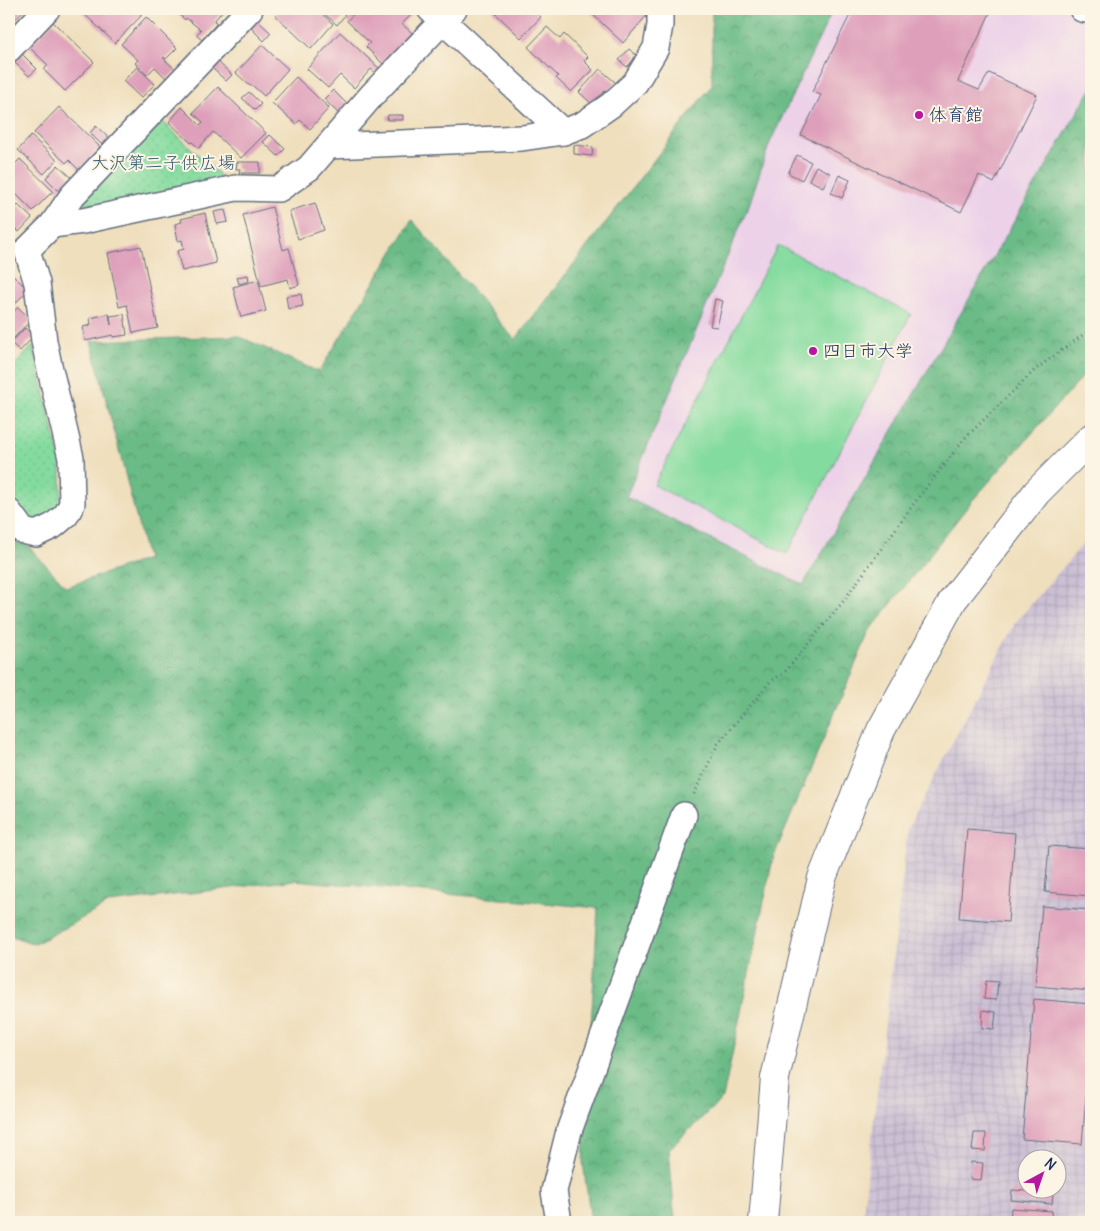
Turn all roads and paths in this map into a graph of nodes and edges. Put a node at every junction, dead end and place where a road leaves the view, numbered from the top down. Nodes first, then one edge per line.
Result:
1 (47, 9) edge
2 (250, 9) edge
3 (660, 9) edge
4 (1082, 9) edge
5 (1091, 11) edge
6 (442, 13) edge
7 (9, 49) edge
8 (563, 132) junction
9 (329, 146) junction
10 (52, 225) junction
11 (18, 248) edge
12 (1091, 329) edge
13 (1091, 438) edge
14 (9, 512) edge
15 (684, 815) joint
16 (559, 1222) edge
17 (764, 1222) edge

1 - 7 street
2 - 10 street
3 - 8 street
4 - 5 street
6 - 8 street
6 - 9 street
8 - 9 street
9 - 10 street
10 - 11 street
11 - 14 street
12 - 15 path
13 - 17 street
15 - 16 street

